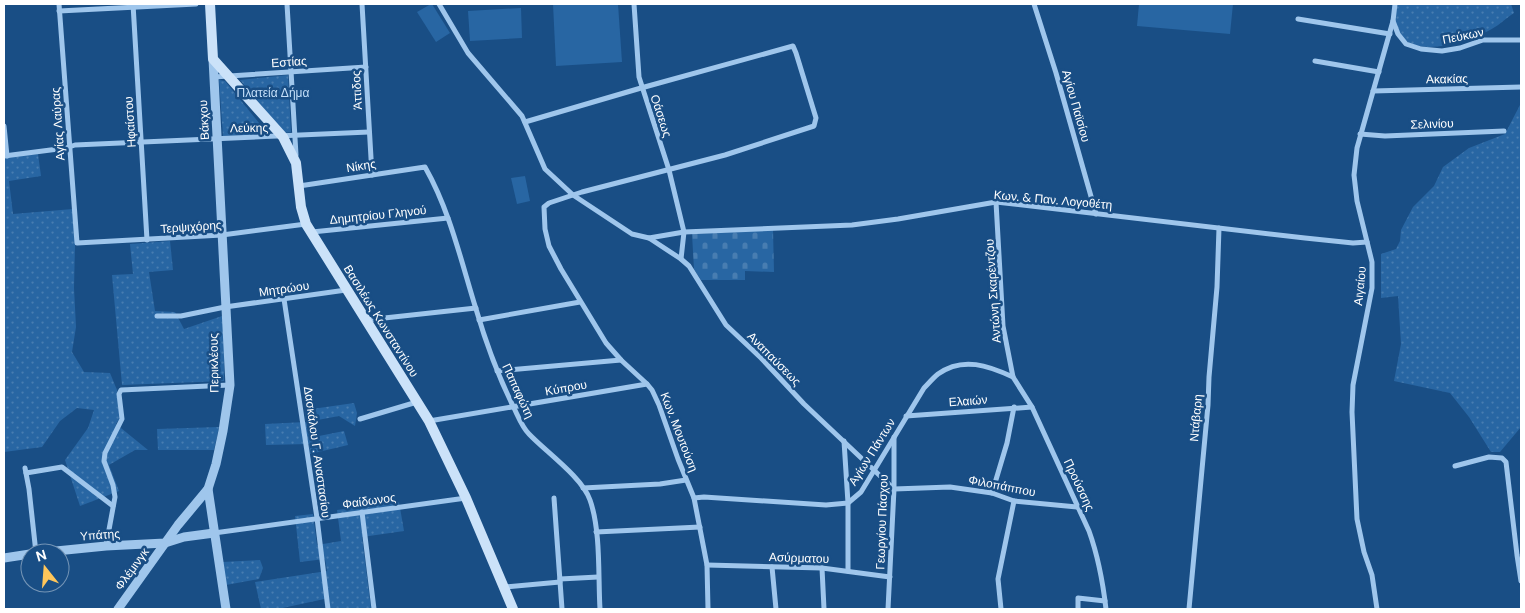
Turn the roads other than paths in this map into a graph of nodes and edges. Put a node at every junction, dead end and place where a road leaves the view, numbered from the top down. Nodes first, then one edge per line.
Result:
1 (59, 4) edge
2 (196, 4) edge
3 (210, 4) edge
4 (287, 4) edge
5 (362, 4) edge
6 (439, 4) edge
7 (634, 4) edge
8 (1034, 4) edge
9 (1395, 4) edge
10 (133, 5) edge
11 (59, 11) junction
12 (1298, 19) dead end
13 (1393, 22) junction
14 (1390, 34) junction
15 (1521, 40) edge
16 (213, 60) junction
17 (1315, 61) dead end
18 (366, 67) junction
19 (291, 72) junction
20 (1378, 72) junction
21 (228, 76) junction
22 (214, 77) junction
23 (1521, 87) edge
24 (642, 88) junction
25 (1373, 91) junction
26 (525, 122) junction
27 (4, 126) edge
28 (1504, 131) dead end
29 (369, 132) junction
30 (1360, 134) junction
31 (294, 136) junction
32 (283, 137) junction
33 (217, 138) junction
34 (141, 142) junction
35 (70, 147) junction
36 (5, 156) edge
37 (296, 163) junction
38 (425, 167) joint
39 (669, 170) junction
40 (372, 175) junction
41 (299, 186) junction
42 (574, 195) junction
43 (996, 202) junction
44 (1096, 214) junction
45 (448, 218) junction
46 (308, 228) junction
47 (1219, 228) junction
48 (684, 232) junction
49 (222, 235) junction
50 (649, 238) junction
51 (146, 240) junction
52 (1367, 242) junction
53 (77, 243) joint
54 (681, 259) junction
55 (346, 290) junction
56 (284, 299) junction
57 (580, 302) junction
58 (225, 307) junction
59 (476, 308) junction
60 (157, 316) dead end
61 (365, 320) junction
62 (479, 320) junction
63 (621, 360) junction
64 (497, 371) junction
65 (1013, 377) junction
66 (647, 384) junction
67 (230, 385) junction
68 (418, 402) junction
69 (513, 407) junction
70 (1014, 407) junction
71 (1032, 407) junction
72 (906, 416) junction
73 (360, 420) dead end
74 (429, 421) junction
75 (894, 436) junction
76 (844, 441) junction
77 (1455, 466) dead end
78 (875, 469) junction
79 (686, 480) junction
80 (583, 488) junction
81 (208, 489) junction
82 (894, 489) junction
83 (992, 493) junction
84 (466, 498) junction
85 (554, 498) dead end
86 (694, 498) junction
87 (1014, 501) junction
88 (848, 503) junction
89 (113, 506) junction
90 (1077, 507) junction
91 (362, 512) junction
92 (317, 518) junction
93 (178, 525) junction
94 (700, 527) junction
95 (214, 532) junction
96 (596, 532) junction
97 (184, 537) junction
98 (35, 543) edge
99 (165, 543) junction
100 (106, 546) junction
101 (70, 550) edge
102 (20, 556) edge
103 (4, 558) edge
104 (707, 565) junction
105 (772, 567) junction
106 (822, 568) junction
107 (848, 571) junction
108 (598, 577) junction
109 (890, 577) junction
110 (560, 581) junction
111 (1521, 581) edge
112 (504, 587) junction
113 (1105, 602) junction
114 (118, 609) edge
115 (226, 609) edge
116 (328, 609) edge
117 (374, 609) edge
118 (513, 609) edge
119 (562, 609) edge
120 (600, 609) edge
121 (708, 609) edge
122 (776, 609) edge
123 (824, 609) edge
124 (888, 609) edge
125 (1001, 609) edge
126 (1078, 609) edge
127 (1106, 609) edge
128 (1190, 609) edge
129 (1377, 609) edge

1 - 11 street, Αγίας Λαύρας
2 - 10 street
3 - 16 main road, Βάκχου
4 - 19 street
5 - 18 street, Άττιδος
6 - 26 street, Αναπαύσεως
7 - 24 street, Οάσεως
8 - 44 street, Αγίου Παϊσίου
9 - 13 street, Αιγαίου
10 - 11 street
10 - 34 street, Ηφαίστου
11 - 35 street, Αγίας Λαύρας
12 - 14 street
13 - 14 street, Αιγαίου
13 - 15 street, Πεύκων
14 - 20 street, Αιγαίου
16 - 21 main road, Βασιλέως Κωνσταντίνου
16 - 22 street, Βάκχου
17 - 20 street
18 - 19 street, Εστίας
18 - 29 street, Άττιδος
19 - 21 street, Εστίας
19 - 31 street
20 - 25 street, Αιγαίου
21 - 22 street, Εστίας
21 - 32 main road, Βασιλέως Κωνσταντίνου
22 - 33 street, Βάκχου
23 - 25 street, Ακακίας
24 - 26 street
24 - 39 street, Οάσεως
24 - 39 street
25 - 30 street, Αιγαίου
26 - 42 street, Αναπαύσεως
27 - 36 street
28 - 30 street, Σελινίου
29 - 31 street, Λεύκης
29 - 40 street, Άττιδος
30 - 52 street, Αιγαίου
31 - 32 street, Λεύκης
31 - 37 street
32 - 33 street, Λεύκης
32 - 37 main road, Βασιλέως Κωνσταντίνου
33 - 34 street, Λεύκης
33 - 49 street, Βάκχου
34 - 35 street, Λεύκης
34 - 51 street, Ηφαίστου
35 - 36 street, Λεύκης
35 - 53 street, Αγίας Λαύρας
37 - 41 main road, Βασιλέως Κωνσταντίνου
38 - 40 street, Νίκης
38 - 45 street, Παπαφώτη
39 - 42 street
39 - 48 street, Οάσεως
40 - 41 street, Νίκης
41 - 46 main road, Βασιλέως Κωνσταντίνου
42 - 50 street, Αναπαύσεως
42 - 57 street, Κων. Μουτούση
43 - 44 street, Κων. & Παν. Λογοθέτη
43 - 48 street, Κων. & Παν. Λογοθέτη
43 - 65 street, Αντώνη Σκαρέντζου
44 - 47 street, Κων. & Παν. Λογοθέτη
45 - 46 street, Δημητρίου Γληνού
45 - 59 street, Παπαφώτη
46 - 49 street, Τερψιχόρης
46 - 55 main road, Βασιλέως Κωνσταντίνου
47 - 52 street, Κων. & Παν. Λογοθέτη
47 - 128 street, Ντάβαρη
48 - 50 street, Κων. & Παν. Λογοθέτη
48 - 54 street, Οάσεως
49 - 51 street, Τερψιχόρης
49 - 58 street, Περικλέους
50 - 54 street, Αναπαύσεως
51 - 53 street, Τερψιχόρης
52 - 129 street, Αιγαίου
54 - 76 street, Αναπαύσεως
55 - 56 street, Μητρώου
55 - 61 main road, Βασιλέως Κωνσταντίνου
56 - 58 street, Μητρώου
56 - 92 street, Δασκάλου Γ. Αναστασίου
57 - 62 street
57 - 63 street, Κων. Μουτούση
58 - 60 street, Μητρώου
58 - 67 street, Περικλέους
59 - 61 street
59 - 62 street, Παπαφώτη
61 - 68 main road, Βασιλέως Κωνσταντίνου
62 - 64 street, Παπαφώτη
63 - 64 street
63 - 66 street, Κων. Μουτούση
64 - 69 street, Παπαφώτη
65 - 71 street, Προύσσης
65 - 72 street, Αγίων Πάντων
66 - 69 street, Κύπρου
66 - 79 street, Κων. Μουτούση
67 - 81 street, Περικλέους
67 - 89 street
68 - 73 street
68 - 74 main road, Βασιλέως Κωνσταντίνου
69 - 74 street, Κύπρου
69 - 80 street, Παπαφώτη
70 - 71 street, Ελαιών
70 - 72 street, Ελαιών
70 - 83 street
71 - 90 street, Προύσσης
72 - 75 street, Αγίων Πάντων
74 - 84 main road, Βασιλέως Κωνσταντίνου
75 - 78 street, Αγίων Πάντων
75 - 82 street, Γεωργίου Πάσχου
76 - 78 street, Αναπαύσεως
76 - 88 street
77 - 111 street
78 - 82 street, Αναπαύσεως
78 - 88 street, Αγίων Πάντων
79 - 80 street
79 - 86 street, Κων. Μουτούση
80 - 96 street, Παπαφώτη
81 - 93 street, Περικλέους
81 - 95 street, Περικλέους
82 - 83 street, Φιλοπάππου
82 - 109 street, Γεωργίου Πάσχου
83 - 87 street, Φιλοπάππου
84 - 91 street, Φαίδωνος
84 - 112 main road, Βασιλέως Κωνσταντίνου
85 - 110 street
86 - 88 street, Αγίων Πάντων
86 - 94 street, Κων. Μουτούση
87 - 90 street, Φιλοπάππου
87 - 125 street
88 - 107 street
89 - 98 street
89 - 100 street
90 - 113 street, Προύσσης
91 - 92 street, Φαίδωνος
91 - 117 street
92 - 95 street, Φαίδωνος
92 - 116 street, Δασκάλου Γ. Αναστασίου
93 - 97 street
93 - 99 street, Περικλέους
94 - 96 street
94 - 104 street, Κων. Μουτούση
95 - 97 street, Υπάτης
95 - 115 street, Περικλέους
96 - 108 street, Παπαφώτη
97 - 99 street, Υπάτης
99 - 100 street, Υπάτης
99 - 114 street, Φλέμινγκ
100 - 101 street, Υπάτης
102 - 103 street
104 - 105 street, Ασύρματου
104 - 121 street, Κων. Μουτούση
105 - 106 street, Ασύρματου
105 - 122 street
106 - 107 street, Ασύρματου
106 - 123 street
107 - 109 street, Ασύρματου
108 - 110 street
108 - 120 street, Παπαφώτη
109 - 124 street, Γεωργίου Πάσχου
110 - 112 street
110 - 119 street
112 - 118 main road, Βασιλέως Κωνσταντίνου
113 - 126 street
113 - 127 street, Προύσσης

